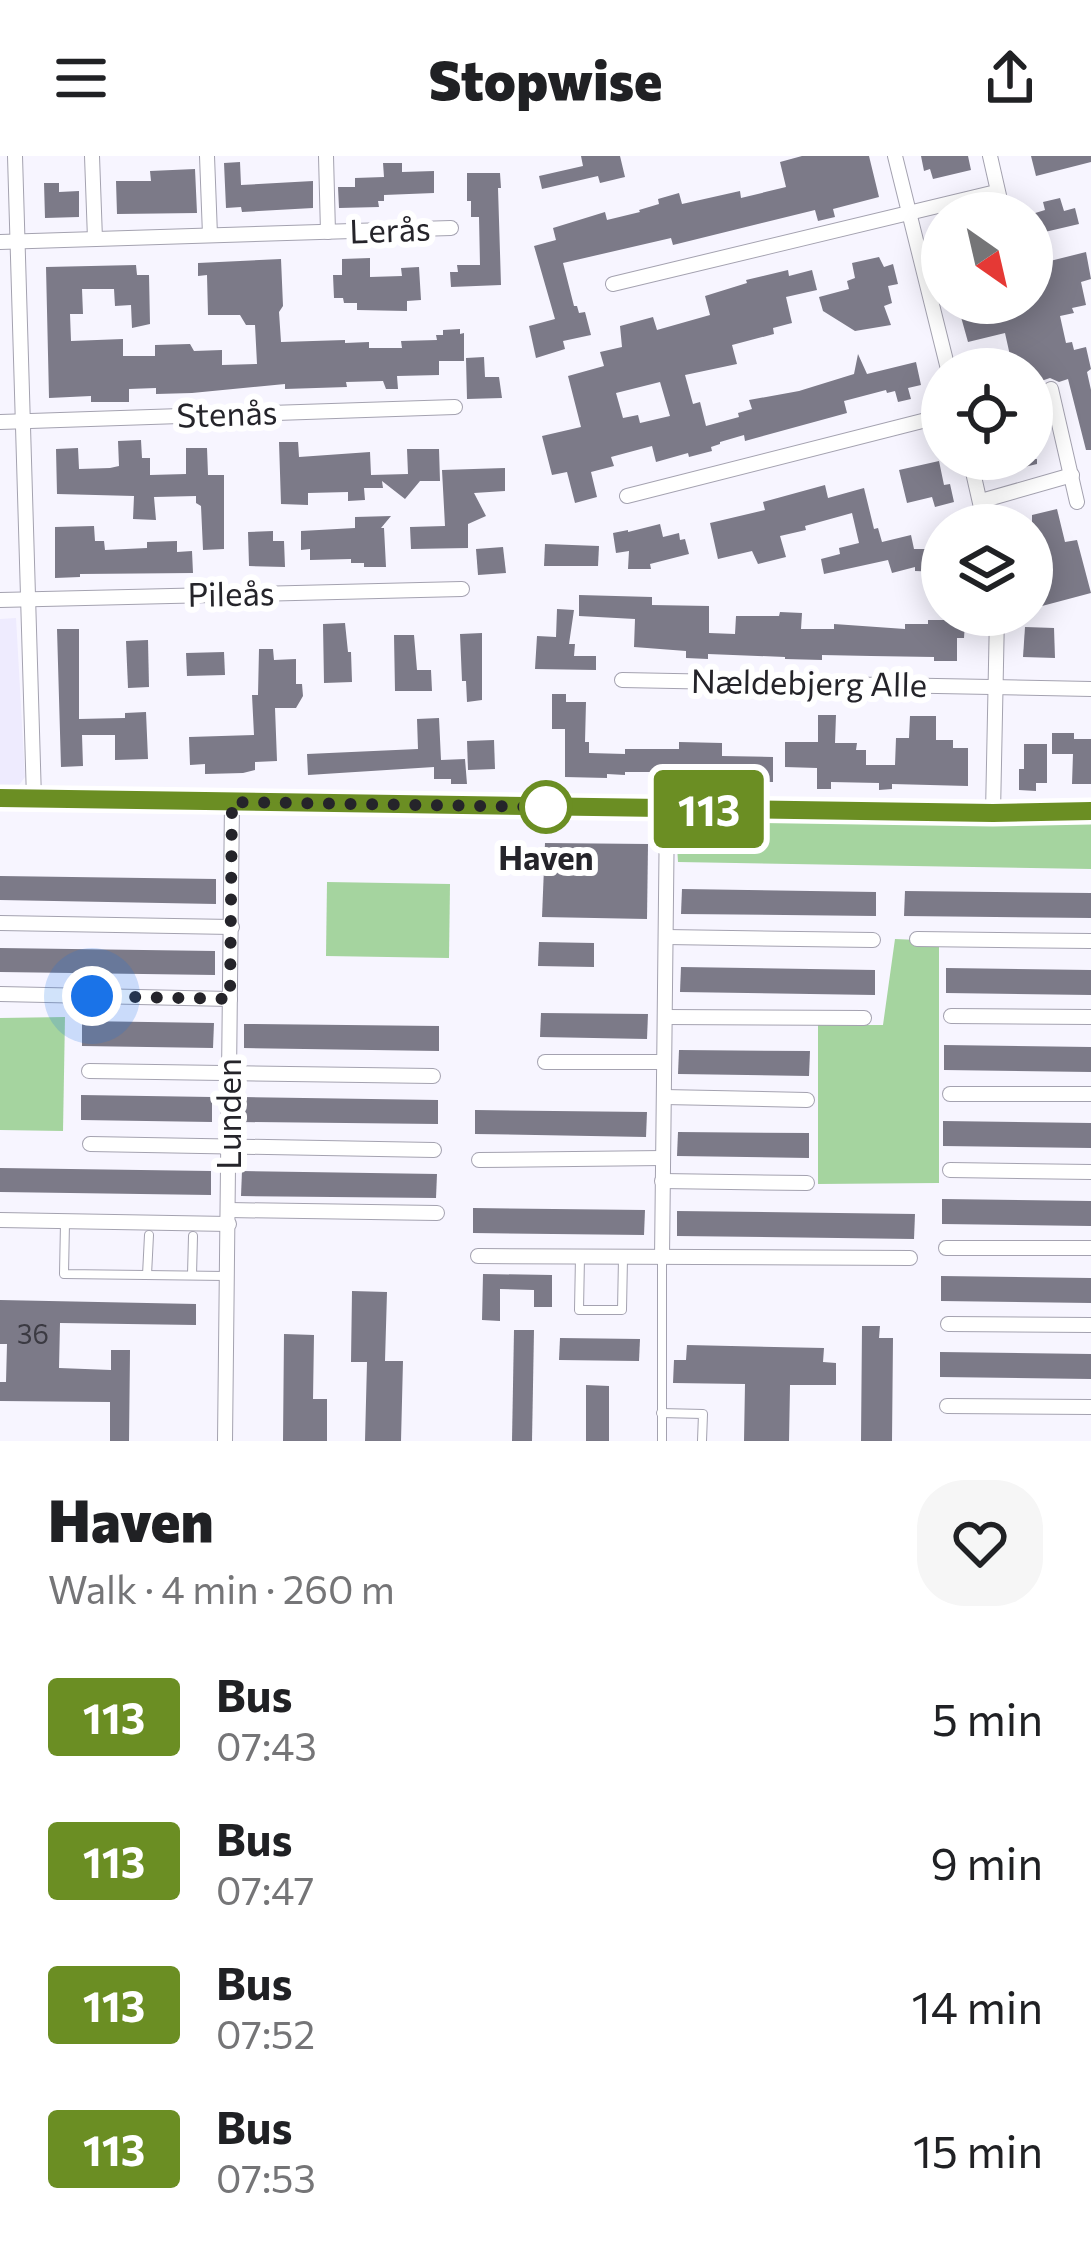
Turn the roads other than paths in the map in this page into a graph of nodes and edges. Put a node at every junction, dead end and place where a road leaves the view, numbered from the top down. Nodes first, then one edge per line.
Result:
1 (15, 156) edge
2 (92, 156) edge
3 (207, 156) edge
4 (326, 156) edge
5 (895, 156) edge
6 (990, 156) edge
7 (996, 192) edge
8 (921, 211) edge
9 (909, 214) junction
10 (452, 228) dead end
11 (328, 232) junction
12 (210, 235) junction
13 (95, 238) junction
14 (18, 241) junction
15 (0, 242) edge
16 (614, 284) dead end
17 (943, 348) edge
18 (1053, 397) edge
19 (455, 407) dead end
20 (21, 421) junction
21 (921, 421) edge
22 (0, 422) edge
23 (1072, 475) junction
24 (975, 480) edge
25 (627, 496) dead end
26 (980, 501) junction
27 (1077, 502) dead end
28 (981, 504) edge
29 (462, 589) dead end
30 (27, 599) junction
31 (0, 600) edge
32 (996, 636) edge
33 (622, 680) dead end
34 (995, 687) junction
35 (1091, 689) edge
36 (0, 798) edge
37 (34, 799) junction
38 (232, 802) junction
39 (667, 808) junction
40 (1091, 811) edge
41 (993, 813) junction
42 (0, 923) edge
43 (232, 927) junction
44 (666, 937) junction
45 (917, 939) dead end
46 (873, 940) dead end
47 (1091, 940) edge
48 (0, 994) edge
49 (230, 999) junction
50 (951, 1016) dead end
51 (664, 1017) junction
52 (1091, 1017) edge
53 (864, 1018) dead end
54 (545, 1062) dead end
55 (664, 1062) junction
56 (89, 1071) dead end
57 (230, 1073) junction
58 (433, 1076) dead end
59 (950, 1094) dead end
60 (1091, 1094) edge
61 (664, 1097) junction
62 (807, 1100) dead end
63 (89, 1144) dead end
64 (229, 1147) junction
65 (434, 1150) dead end
66 (663, 1158) junction
67 (479, 1160) dead end
68 (950, 1170) dead end
69 (1091, 1172) edge
70 (662, 1181) junction
71 (807, 1183) dead end
72 (437, 1213) dead end
73 (229, 1217) junction
74 (0, 1220) edge
75 (65, 1221) junction
76 (149, 1235) dead end
77 (193, 1236) dead end
78 (946, 1248) dead end
79 (1091, 1248) edge
80 (478, 1256) dead end
81 (580, 1258) junction
82 (623, 1258) junction
83 (662, 1258) junction
84 (910, 1258) dead end
85 (147, 1275) junction
86 (192, 1275) junction
87 (226, 1276) junction
88 (948, 1324) dead end
89 (1091, 1324) edge
90 (946, 1406) dead end
91 (1091, 1407) edge
92 (662, 1413) junction
93 (225, 1441) edge
94 (662, 1441) edge
95 (702, 1441) edge

1 - 14 street
2 - 13 street
3 - 12 street
4 - 11 street, Lerås
5 - 9 street
6 - 7 street
8 - 9 street
9 - 16 street
9 - 17 street
10 - 11 street, Lerås
11 - 12 street, Lerås
12 - 13 street, Lerås
13 - 14 street, Lerås
14 - 15 street, Lerås
14 - 20 street
18 - 23 street
19 - 20 street, Stenås
20 - 22 street, Stenås
20 - 30 street
21 - 25 street
23 - 26 street
23 - 27 street
24 - 26 street
26 - 28 street
29 - 30 street, Pileås
30 - 31 street, Pileås
30 - 37 street
32 - 34 street
33 - 34 street, Nældebjerg Alle
34 - 35 street, Nældebjerg Alle
34 - 41 street
36 - 37 street
37 - 38 street
38 - 39 street
38 - 43 street, Lunden
39 - 41 street
39 - 44 street
40 - 41 street
42 - 43 street
43 - 49 street, Lunden
44 - 46 street
44 - 51 street
45 - 47 street
48 - 49 street
49 - 57 street, Lunden
50 - 52 street
51 - 53 street
51 - 55 street
54 - 55 street
55 - 61 street
56 - 57 street
57 - 58 street
57 - 64 street, Lunden
59 - 60 street
61 - 62 street
61 - 66 street
63 - 64 street
64 - 65 street
64 - 73 street, Lunden
66 - 67 street
66 - 70 street
68 - 69 street
70 - 71 street
70 - 83 street
72 - 73 street
73 - 75 street
73 - 87 street, Lunden
74 - 75 street
75 - 85 lane
76 - 85 lane
77 - 86 lane
78 - 79 street
80 - 81 street
81 - 82 street
81 - 82 lane
82 - 83 street
83 - 84 street
83 - 92 lane
85 - 86 lane
86 - 87 lane
87 - 93 street, Lunden
88 - 89 street
90 - 91 street
92 - 94 lane
92 - 95 lane

